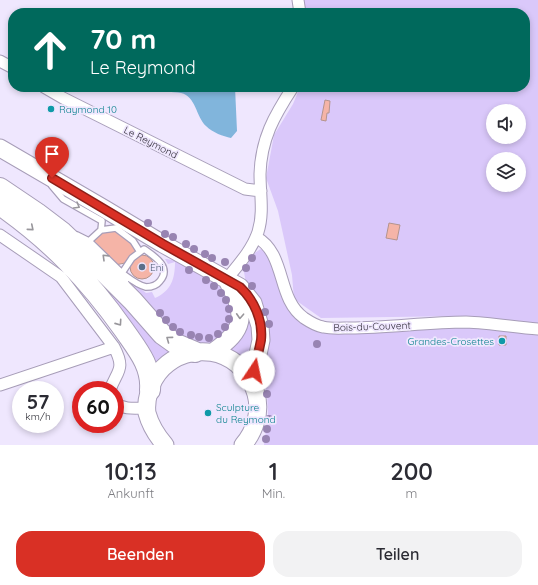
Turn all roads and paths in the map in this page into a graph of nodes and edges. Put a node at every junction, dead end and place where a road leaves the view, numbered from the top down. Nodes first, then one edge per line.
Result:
1 (53, 92) edge
2 (290, 92) edge
3 (0, 148) edge
4 (0, 188) edge
5 (261, 191) junction
6 (0, 205) edge
7 (37, 213) junction
8 (102, 214) junction
9 (101, 230) junction
10 (0, 235) edge
11 (256, 237) junction
12 (89, 241) junction
13 (151, 248) junction
14 (122, 273) junction
15 (226, 280) junction
16 (133, 301) junction
17 (538, 329) edge
18 (114, 347) junction
19 (204, 352) junction
20 (115, 381) edge
21 (252, 383) junction
22 (0, 385) edge
23 (148, 399) junction
24 (124, 407) edge
25 (249, 441) edge
26 (165, 445) edge

1 - 5 street, Le Reymond
2 - 5 street
3 - 8 main road
4 - 7 highway
5 - 11 street
6 -> 23 highway
7 - 12 lane
7 - 16 highway
8 - 9 lane
8 - 13 main road
9 - 12 lane
9 - 13 lane
10 - 18 street
11 - 15 street
11 - 17 street, Bois-du-Couvent
14 -> 12 lane
13 - 14 lane
13 - 14 lane
13 - 15 main road
14 - 16 lane
15 -> 19 main road
15 - 21 main road
19 -> 16 highway
18 - 20 street
18 - 22 street
19 - 21 main road
19 - 23 main road
21 - 25 main road
23 - 24 street
23 - 26 main road

